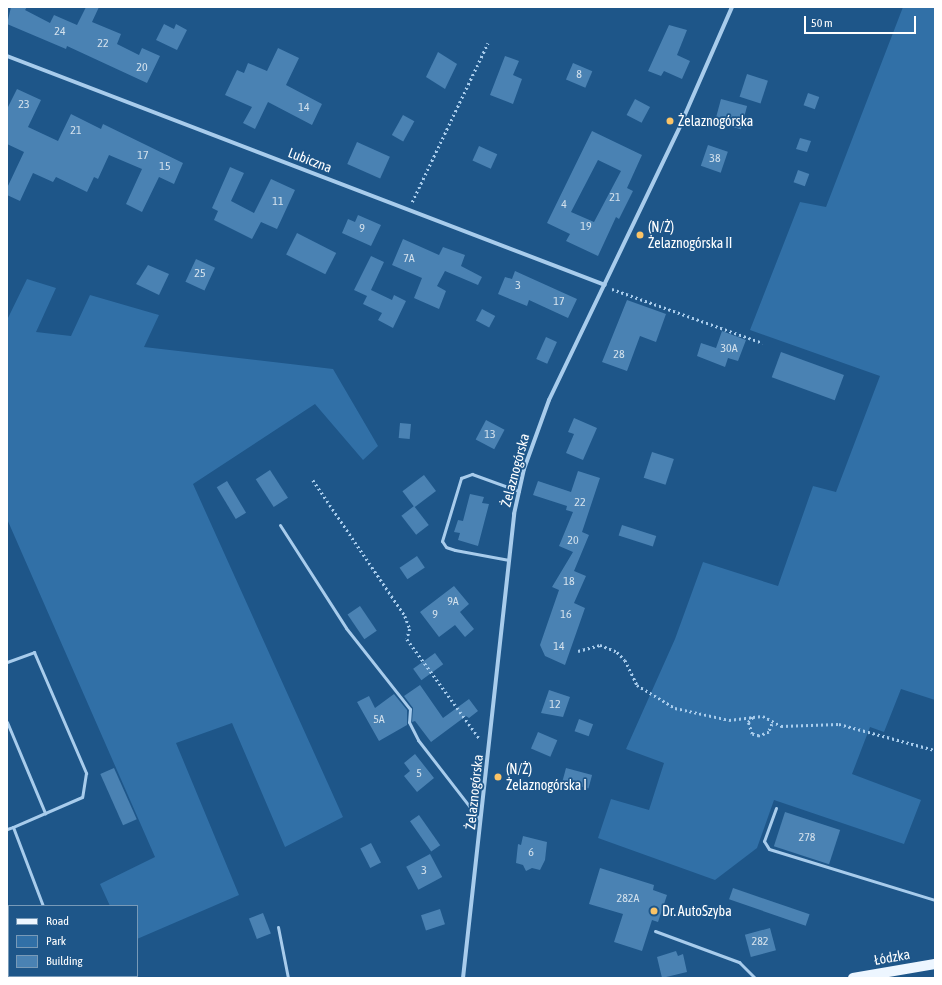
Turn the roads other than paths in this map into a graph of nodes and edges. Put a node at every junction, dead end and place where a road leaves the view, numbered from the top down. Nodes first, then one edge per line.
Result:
1 (732, 7) edge
2 (7, 56) edge
3 (605, 285) junction
4 (519, 491) junction
5 (280, 525) dead end
6 (509, 560) junction
7 (7, 662) edge
8 (7, 722) edge
9 (776, 808) dead end
10 (45, 813) junction
11 (482, 821) junction
12 (13, 827) junction
13 (7, 829) edge
14 (935, 900) edge
15 (43, 905) edge
16 (278, 927) dead end
17 (655, 932) dead end
18 (935, 964) edge
19 (288, 978) edge
20 (463, 978) edge
21 (755, 978) edge
22 (854, 978) edge

1 - 3 street, Żelaznogórska
2 - 3 street, Lubiczna
3 - 4 street, Żelaznogórska
4 - 6 street, Żelaznogórska
4 - 6 lane
5 - 11 lane
6 - 11 street, Żelaznogórska
7 - 10 lane
8 - 10 lane
9 - 14 lane
10 - 12 lane
11 - 20 street, Żelaznogórska
12 - 13 lane
12 - 15 lane
16 - 19 lane
17 - 21 lane
18 - 22 main road, Łódzka

